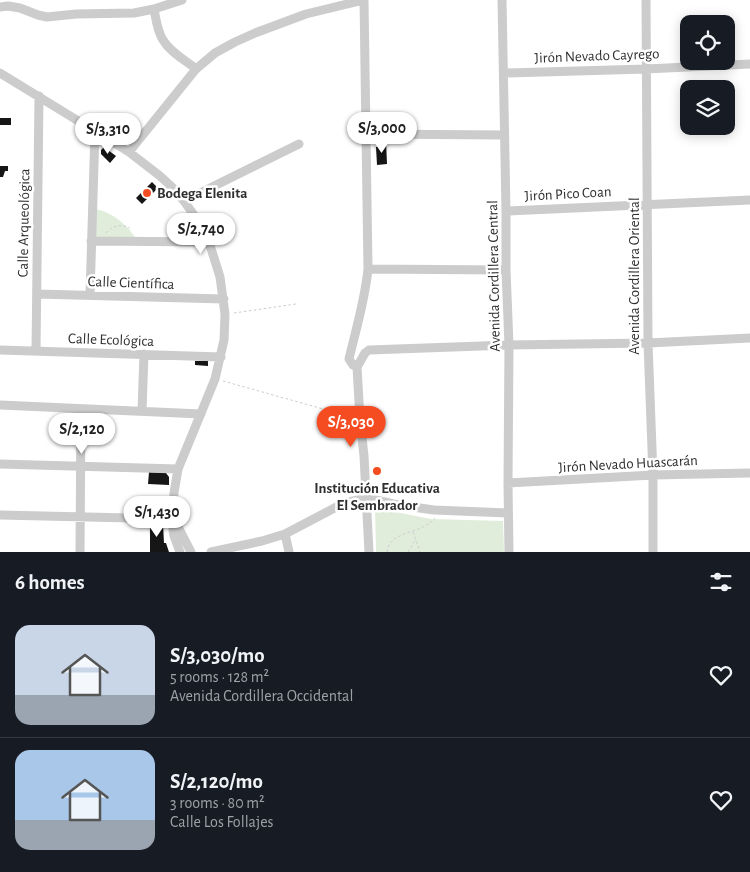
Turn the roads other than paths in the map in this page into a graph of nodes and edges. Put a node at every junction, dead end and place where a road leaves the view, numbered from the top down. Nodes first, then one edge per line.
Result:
1 (182, 0) edge
2 (364, 0) edge
3 (502, 0) edge
4 (646, 0) edge
5 (0, 7) edge
6 (154, 9) junction
7 (750, 64) edge
8 (196, 69) junction
9 (646, 69) junction
10 (0, 73) edge
11 (504, 73) junction
12 (39, 96) junction
13 (95, 131) junction
14 (366, 134) junction
15 (504, 135) junction
16 (299, 144) dead end
17 (129, 152) junction
18 (750, 200) edge
19 (184, 201) junction
20 (648, 204) junction
21 (506, 210) junction
22 (92, 241) junction
23 (209, 242) junction
24 (368, 269) junction
25 (506, 270) junction
26 (37, 294) junction
27 (90, 296) junction
28 (224, 299) junction
29 (750, 338) edge
30 (648, 343) junction
31 (509, 345) junction
32 (0, 350) edge
33 (36, 351) junction
34 (144, 354) junction
35 (221, 357) junction
36 (357, 367) junction
37 (0, 405) edge
38 (81, 409) junction
39 (142, 411) junction
40 (202, 414) junction
41 (0, 464) edge
42 (81, 466) junction
43 (178, 469) junction
44 (750, 473) edge
45 (653, 476) junction
46 (508, 484) junction
47 (367, 498) junction
48 (508, 514) junction
49 (0, 515) edge
50 (80, 517) junction
51 (174, 519) junction
52 (284, 534) junction
53 (80, 552) edge
54 (180, 552) edge
55 (192, 552) edge
56 (211, 552) edge
57 (289, 552) edge
58 (369, 552) edge
59 (509, 552) edge
60 (653, 552) edge

1 - 6 street
2 - 8 street
2 - 14 street
3 - 11 street, Avenida Cordillera Central
4 - 9 street, Avenida Cordillera Oriental
5 - 6 street
6 - 8 street
7 - 9 street, Jirón Nevado Cayrego
8 - 17 street
9 - 11 street, Jirón Nevado Cayrego
9 - 20 street, Avenida Cordillera Oriental
10 - 12 street
11 - 15 street, Avenida Cordillera Central
12 - 13 street
12 - 26 street, Calle Arqueológica
13 - 17 street
13 - 22 street
14 - 15 street
14 - 24 street
15 - 21 street, Avenida Cordillera Central
16 - 19 street
17 - 19 street
18 - 20 street, Jirón Pico Coan
19 - 23 street
20 - 21 street, Jirón Pico Coan
20 - 30 street, Avenida Cordillera Oriental
21 - 25 street, Avenida Cordillera Central
22 - 23 street
22 - 27 street
23 - 28 street
24 - 25 street
24 - 36 street
25 - 31 street, Avenida Cordillera Central
26 - 27 street, Calle Científica
26 - 33 street, Calle Arqueológica
27 - 28 street, Calle Científica
28 - 35 street
29 - 30 street
30 - 31 street
30 - 45 street, Avenida Cordillera Oriental
31 - 36 street
31 - 46 street, Avenida Cordillera Central
32 - 33 street, Calle Ecológica
33 - 34 street, Calle Ecológica
34 - 35 street, Calle Ecológica
34 - 39 street
35 - 40 street
36 - 47 street
37 - 38 street
38 - 39 street
38 - 42 street
39 - 40 street
40 - 43 street
41 - 42 street
42 - 43 street
42 - 50 street
43 - 51 street
44 - 45 street, Jirón Nevado Huascarán
45 - 46 street, Jirón Nevado Huascarán
45 - 60 street, Avenida Cordillera Oriental
46 - 48 street, Avenida Cordillera Central
47 - 48 street
47 - 52 street
47 - 58 street
48 - 59 street, Avenida Cordillera Central
49 - 50 street
50 - 51 street
50 - 53 street
51 - 54 street
51 - 55 street
52 - 56 street
52 - 57 street

